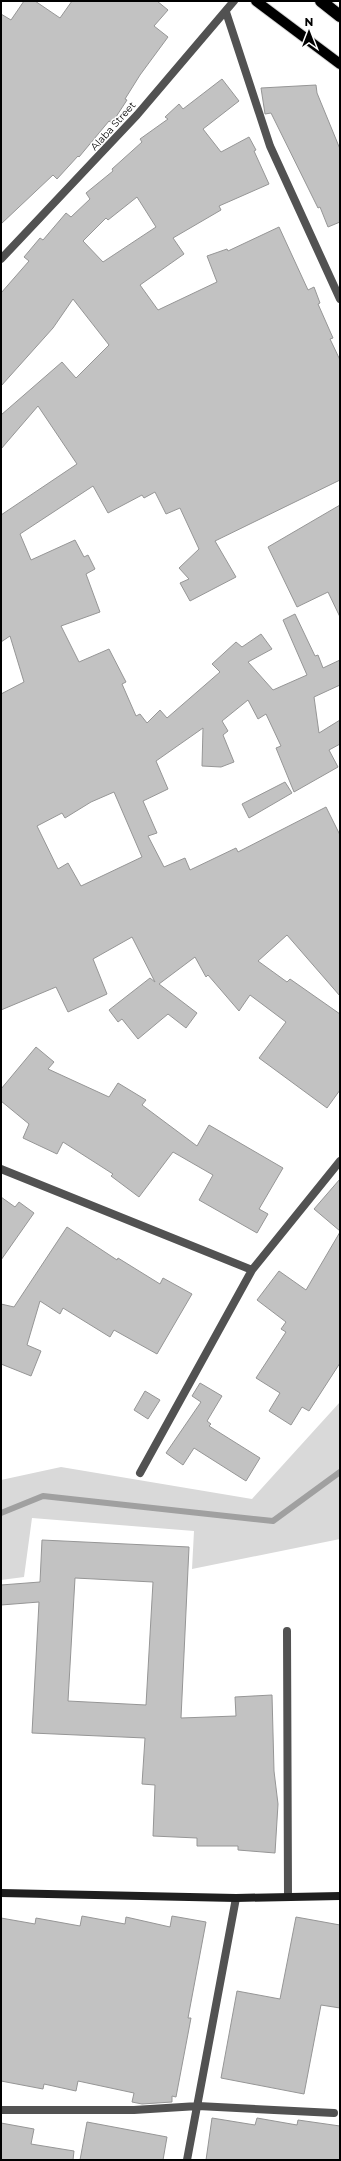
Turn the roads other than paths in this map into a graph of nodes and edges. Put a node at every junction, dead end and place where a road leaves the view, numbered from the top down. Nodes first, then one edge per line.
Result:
1 (234, 1) edge
2 (256, 1) edge
3 (321, 1) edge
4 (226, 12) junction
5 (340, 16) edge
6 (340, 64) edge
7 (1, 259) edge
8 (340, 299) edge
9 (340, 1161) edge
10 (1, 1169) edge
11 (252, 1270) junction
12 (140, 1473) dead end
13 (287, 1631) dead end
14 (1, 1893) edge
15 (288, 1895) junction
16 (340, 1896) edge
17 (236, 1898) junction
18 (198, 2106) junction
19 (1, 2110) edge
20 (334, 2113) dead end
21 (188, 2160) edge

1 - 4 street, Alaba Street
2 - 6 main road
3 - 5 highway
4 - 7 street, Alaba Street
4 - 8 street
9 - 11 street
10 - 11 street
11 - 12 street
13 - 15 street
14 - 17 main road
15 - 16 main road
15 - 17 main road
17 - 18 street
18 - 19 street
18 - 20 street
18 - 21 street

